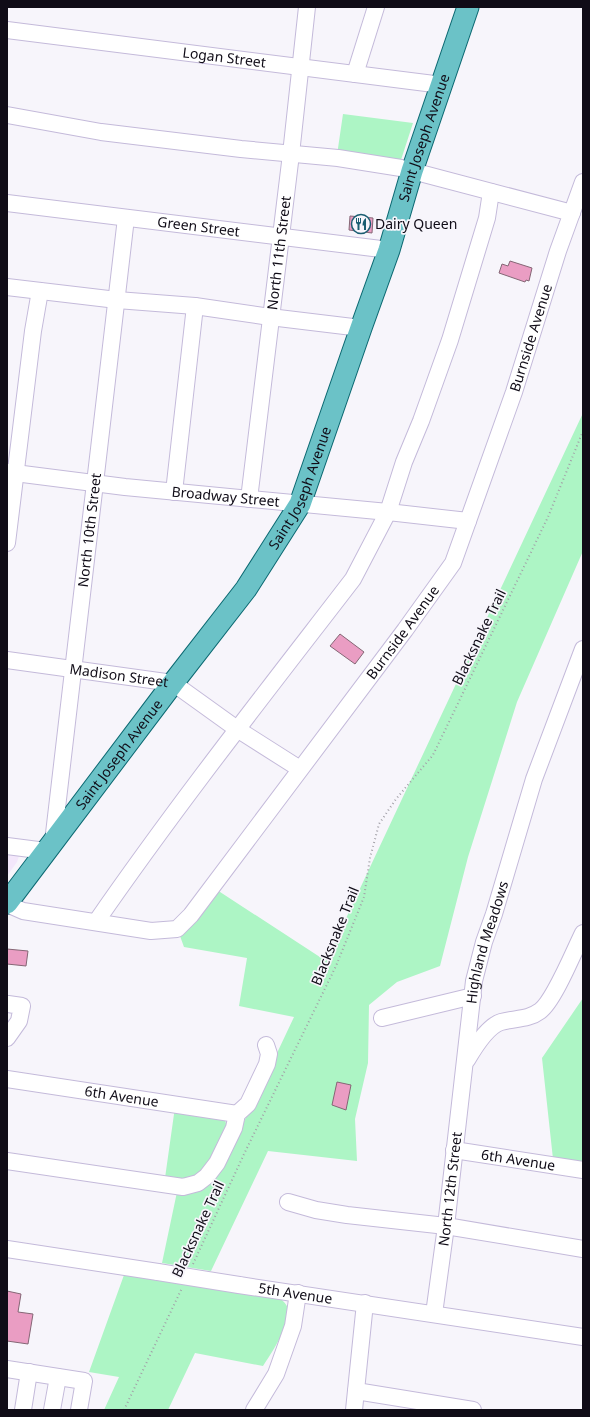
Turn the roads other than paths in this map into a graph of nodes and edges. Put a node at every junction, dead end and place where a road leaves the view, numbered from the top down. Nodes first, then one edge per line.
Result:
1 (307, 7) edge
2 (376, 7) edge
3 (468, 7) edge
4 (7, 30) edge
5 (301, 66) junction
6 (354, 74) junction
7 (442, 85) junction
8 (7, 115) edge
9 (291, 154) junction
10 (412, 171) junction
11 (583, 182) edge
12 (491, 192) junction
13 (7, 203) edge
14 (572, 213) junction
15 (126, 218) junction
16 (280, 237) junction
17 (389, 250) junction
18 (7, 287) edge
19 (40, 291) junction
20 (117, 300) junction
21 (195, 306) junction
22 (270, 317) junction
23 (361, 328) junction
24 (11, 473) edge
25 (95, 483) junction
26 (174, 492) junction
27 (249, 499) junction
28 (300, 504) junction
29 (388, 512) junction
30 (468, 521) junction
31 (7, 543) edge
32 (583, 650) edge
33 (7, 660) edge
34 (74, 668) junction
35 (173, 683) junction
36 (237, 729) junction
37 (300, 769) junction
38 (7, 846) edge
39 (50, 846) junction
40 (7, 903) edge
41 (96, 922) junction
42 (583, 933) edge
43 (473, 996) junction
44 (8, 1004) edge
45 (382, 1018) dead end
46 (7, 1038) edge
47 (266, 1045) dead end
48 (464, 1063) junction
49 (7, 1079) edge
50 (237, 1114) junction
51 (454, 1150) junction
52 (7, 1161) edge
53 (583, 1170) edge
54 (288, 1202) dead end
55 (446, 1226) junction
56 (7, 1249) edge
57 (583, 1250) edge
58 (298, 1293) junction
59 (365, 1303) junction
60 (434, 1314) junction
61 (583, 1337) edge
62 (7, 1369) edge
63 (29, 1372) junction
64 (58, 1376) junction
65 (356, 1392) junction
66 (23, 1410) edge
67 (52, 1410) edge
68 (79, 1410) edge
69 (254, 1410) edge
70 (354, 1410) edge
71 (473, 1410) edge

1 - 5 street, North 11th Street
2 - 6 street
3 - 7 main road, Saint Joseph Avenue
4 - 5 street, Logan Street
5 - 6 street, Logan Street
5 - 9 street, North 11th Street
6 - 7 street, Logan Street
7 - 10 main road, Saint Joseph Avenue
8 - 9 street
9 - 10 street
9 - 16 street, North 11th Street
10 - 12 street
10 - 17 main road, Saint Joseph Avenue
11 - 14 street, Burnside Avenue
12 - 14 street
12 - 29 street
13 - 15 street, Green Street
14 - 30 street, Burnside Avenue
15 - 16 street, Green Street
15 - 20 street, North 10th Street
16 - 17 street, Green Street
16 - 22 street, North 11th Street
17 - 23 main road, Saint Joseph Avenue
18 - 19 street
19 - 20 street
19 - 24 street
20 - 21 street
20 - 25 street, North 10th Street
21 - 22 street
21 - 26 street
22 - 23 street
22 - 27 street, North 11th Street
23 - 28 main road, Saint Joseph Avenue
24 - 25 street, Broadway Street
24 - 31 street
25 - 26 street, Broadway Street
25 - 34 street, North 10th Street
26 - 27 street, Broadway Street
27 - 28 street, Broadway Street
28 - 29 street, Broadway Street
28 - 35 main road, Saint Joseph Avenue
29 - 30 street, Broadway Street
29 - 36 street
30 - 37 street, Burnside Avenue
32 - 43 street, Highland Meadows
33 - 34 street, Madison Street
34 - 35 street, Madison Street
34 - 39 street, North 10th Street
35 - 36 street, Madison Street
35 - 39 main road, Saint Joseph Avenue
36 - 37 street, Madison Street
36 - 41 street
37 - 41 street, Burnside Avenue
38 - 39 street
39 - 40 main road, Saint Joseph Avenue
40 - 41 street, Burnside Avenue
42 - 48 street
43 - 45 street
43 - 48 street, Highland Meadows
44 - 46 street
47 - 50 street
48 - 51 street, North 12th Street
49 - 50 street, 6th Avenue
50 - 52 street
51 - 53 street, 6th Avenue
51 - 55 street, North 12th Street
54 - 55 street
55 - 57 street
55 - 60 street, North 12th Street
56 - 58 street, 5th Avenue, bridge
58 - 59 street, 5th Avenue
58 - 69 street
59 - 60 street, 5th Avenue
59 - 65 street
60 - 61 street, 5th Avenue
62 - 63 street
63 - 64 street
63 - 66 street
64 - 67 street
64 - 68 street
65 - 70 street
65 - 71 street

